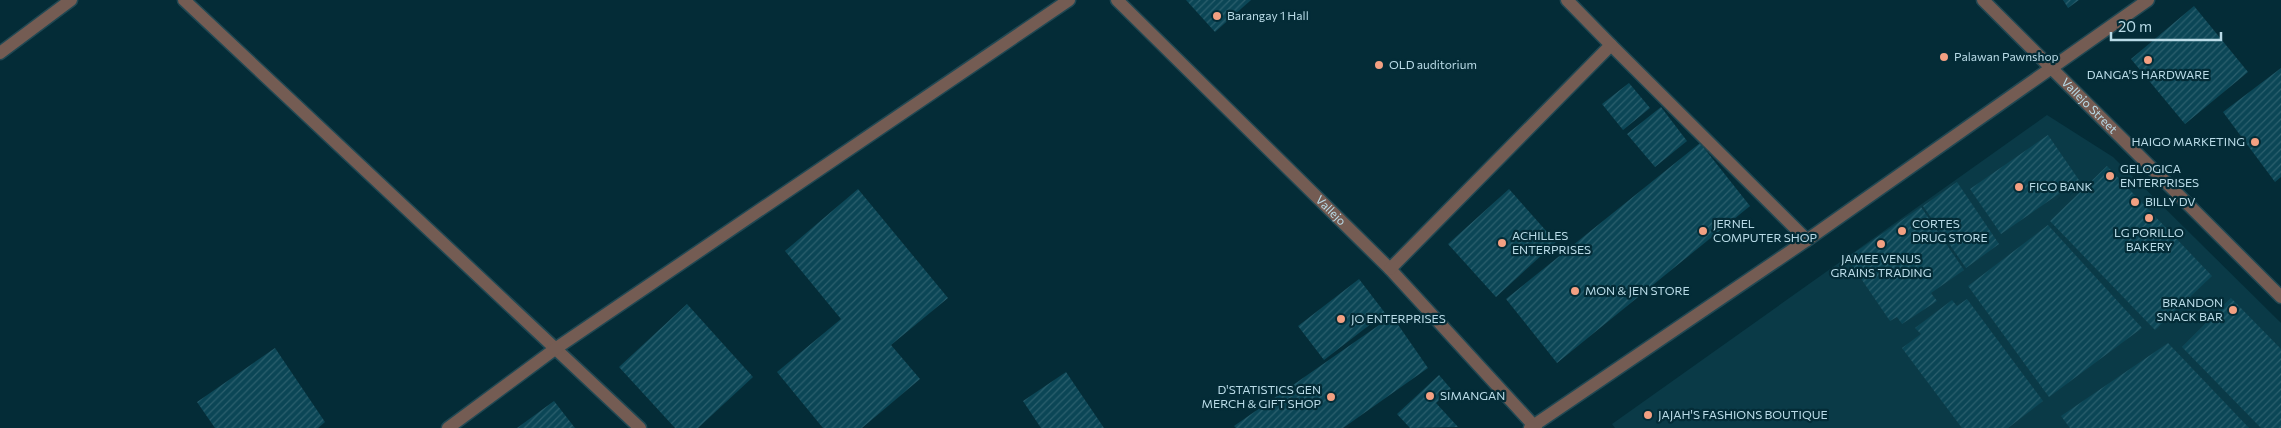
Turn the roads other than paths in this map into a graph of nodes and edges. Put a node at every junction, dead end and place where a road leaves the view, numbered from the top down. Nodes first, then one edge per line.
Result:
1 (71, 0) edge
2 (184, 0) edge
3 (1069, 0) edge
4 (1117, 0) edge
5 (1567, 0) edge
6 (1983, 0) edge
7 (2148, 0) edge
8 (1611, 45) junction
9 (0, 53) edge
10 (2051, 69) junction
11 (1808, 240) junction
12 (1390, 269) junction
13 (2281, 297) edge
14 (555, 350) junction
15 (1533, 427) edge
16 (448, 428) edge
17 (640, 428) edge

1 - 9 street
2 - 14 street
3 - 14 street
4 - 12 street, Vallejo
5 - 8 street
6 - 10 street, Vallejo Street
7 - 10 street
8 - 11 street
8 - 12 street
10 - 11 street
10 - 13 street, Vallejo Street
11 - 15 street
12 - 15 street, Vallejo
14 - 16 street
14 - 17 street

